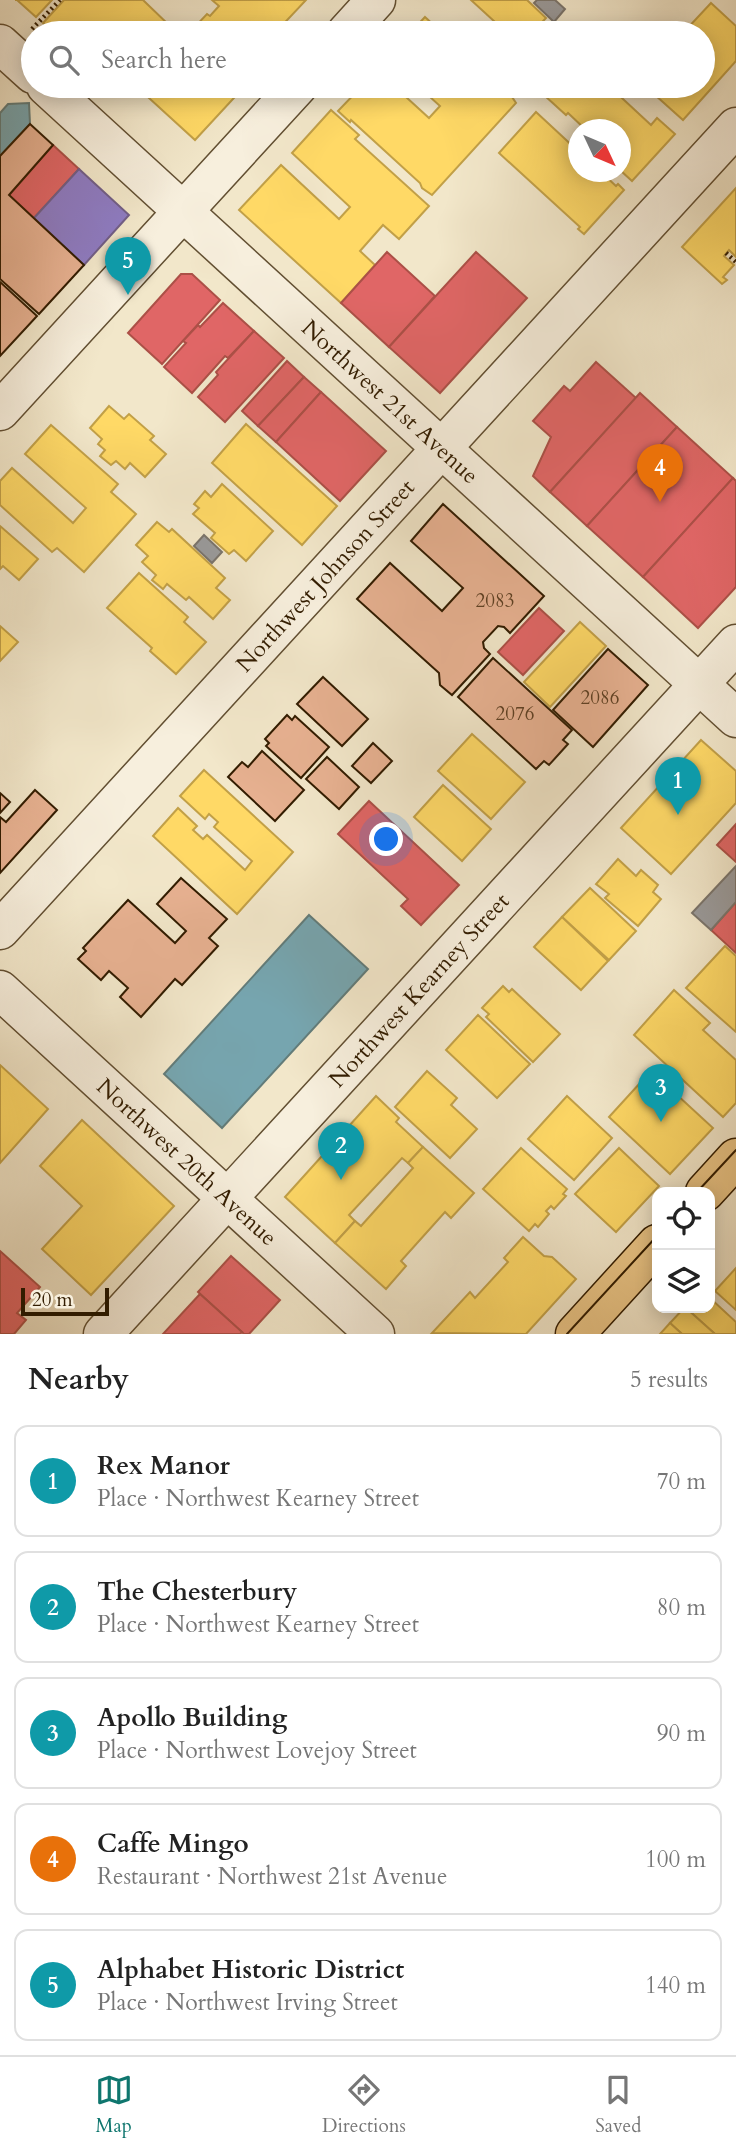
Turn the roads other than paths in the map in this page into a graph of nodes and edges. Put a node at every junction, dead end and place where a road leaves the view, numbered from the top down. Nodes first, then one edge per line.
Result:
1 (376, 0) edge
2 (357, 21) edge
3 (0, 44) edge
4 (21, 63) edge
5 (59, 98) edge
6 (287, 98) edge
7 (736, 127) edge
8 (183, 212) junction
9 (0, 411) edge
10 (442, 448) junction
11 (736, 644) edge
12 (699, 684) junction
13 (736, 718) edge
14 (0, 930) edge
15 (0, 990) edge
16 (736, 1158) edge
17 (710, 1187) edge
18 (226, 1199) junction
19 (652, 1249) edge
20 (103, 1334) edge
21 (375, 1334) edge
22 (575, 1334) edge

1 - 2 street
3 - 4 street
5 - 8 street, Northwest 21st Avenue
6 - 8 street
7 - 10 street, Northwest Johnson Street
8 - 9 street
8 - 10 street, Northwest 21st Avenue
10 - 12 street, Northwest 21st Avenue
10 - 14 street, Northwest Johnson Street
11 - 12 street, Northwest Kearney Street
12 - 13 street, Northwest 21st Avenue
12 - 18 street, Northwest Kearney Street
15 - 18 street, Northwest 20th Avenue
16 - 17 main road
18 - 20 street, Northwest Kearney Street
18 - 21 street, Northwest 20th Avenue
19 - 22 main road

